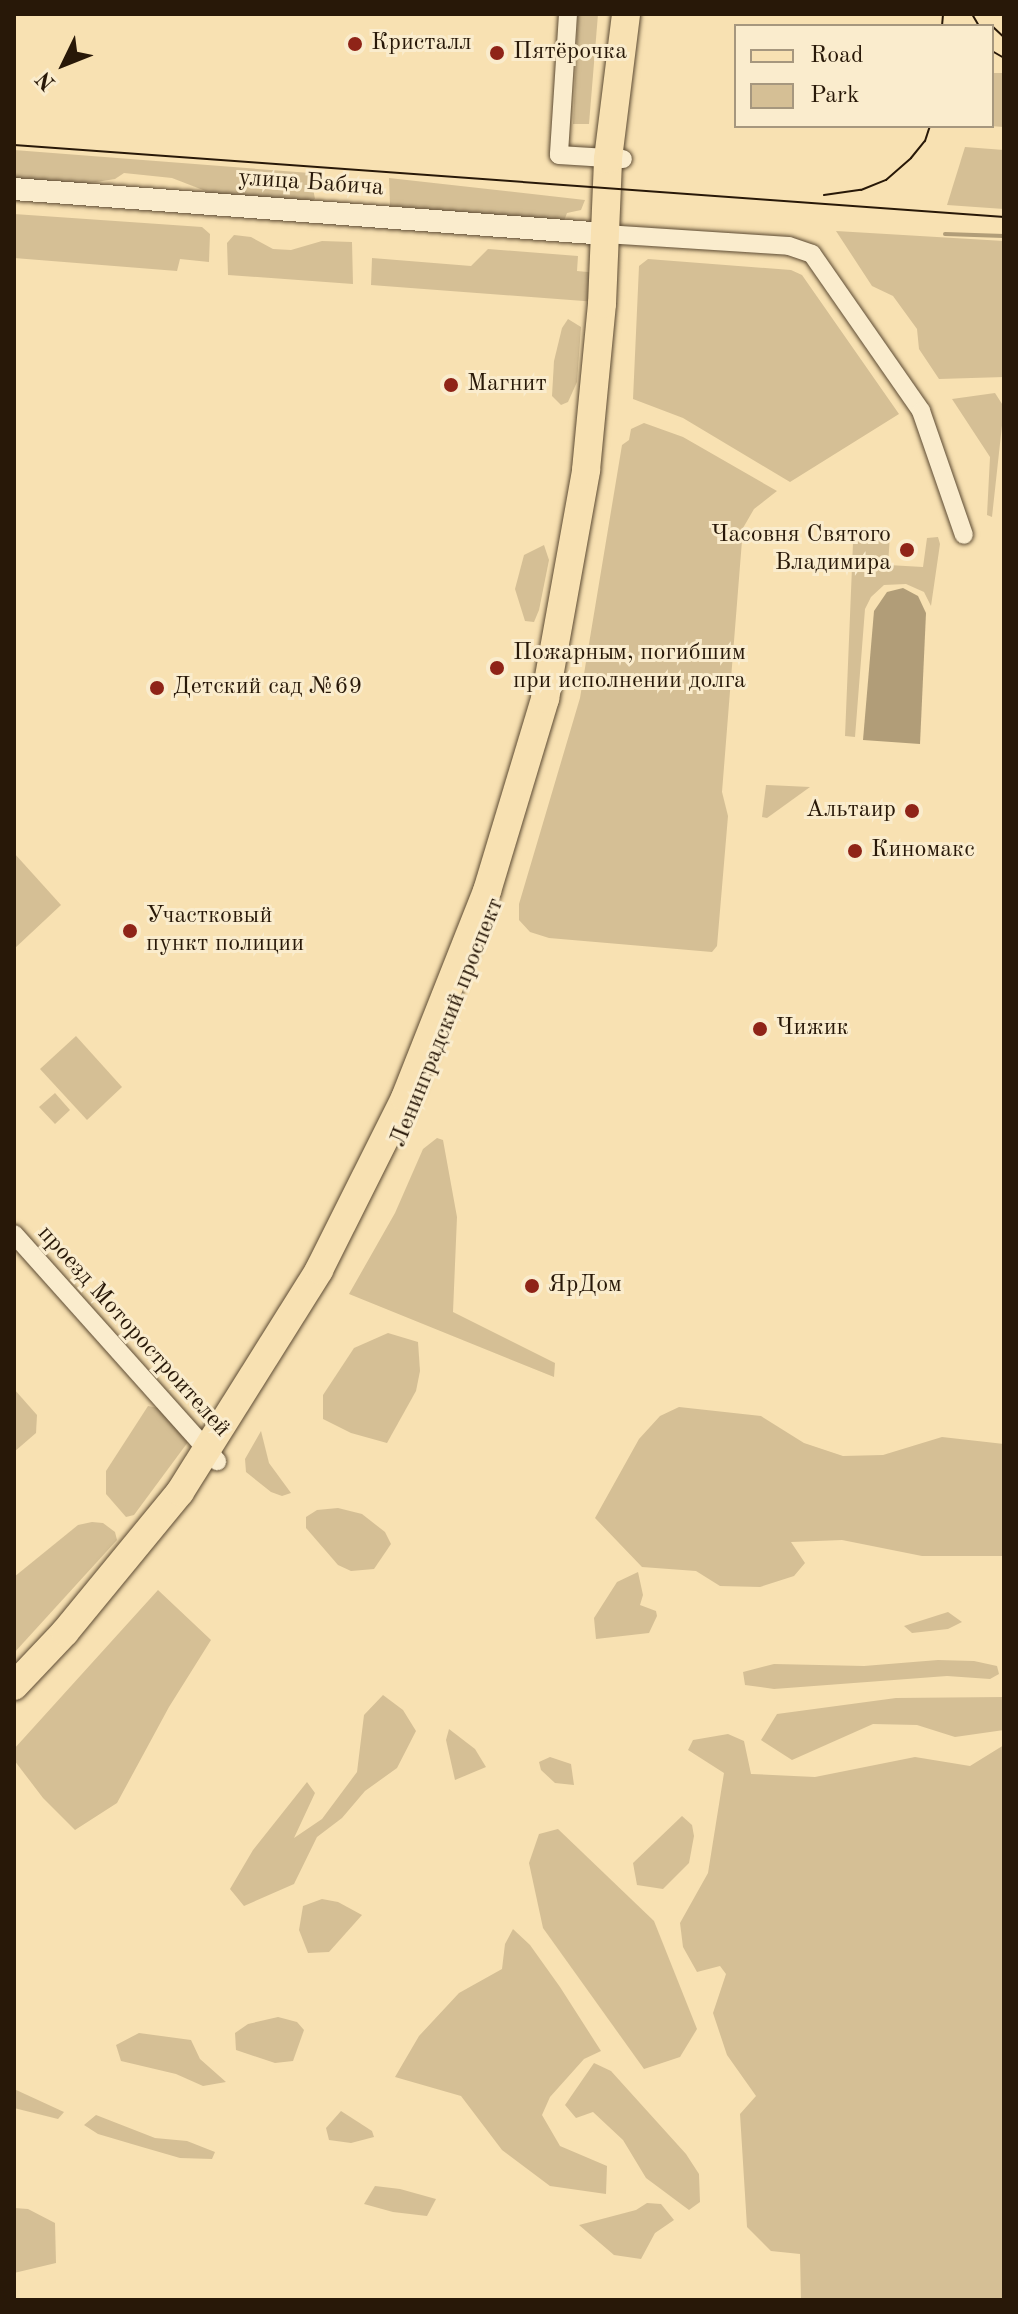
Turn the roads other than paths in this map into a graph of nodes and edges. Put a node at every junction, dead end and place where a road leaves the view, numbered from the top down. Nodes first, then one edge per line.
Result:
1 (568, 14) edge
2 (626, 14) edge
3 (615, 159) junction
4 (14, 189) edge
5 (613, 234) junction
6 (964, 535) dead end
7 (14, 1234) edge
8 (212, 1456) junction
9 (14, 1686) edge
10 (14, 1703) edge

1 - 3 street
2 - 3 main road, Ленинградский проспект
3 - 5 main road, Ленинградский проспект
4 - 5 street, улица Бабича
5 - 6 street
5 - 8 main road, Ленинградский проспект
7 - 8 street, проезд Моторостроителей
8 - 9 main road, Ленинградский проспект
8 - 10 main road, Ленинградский проспект

